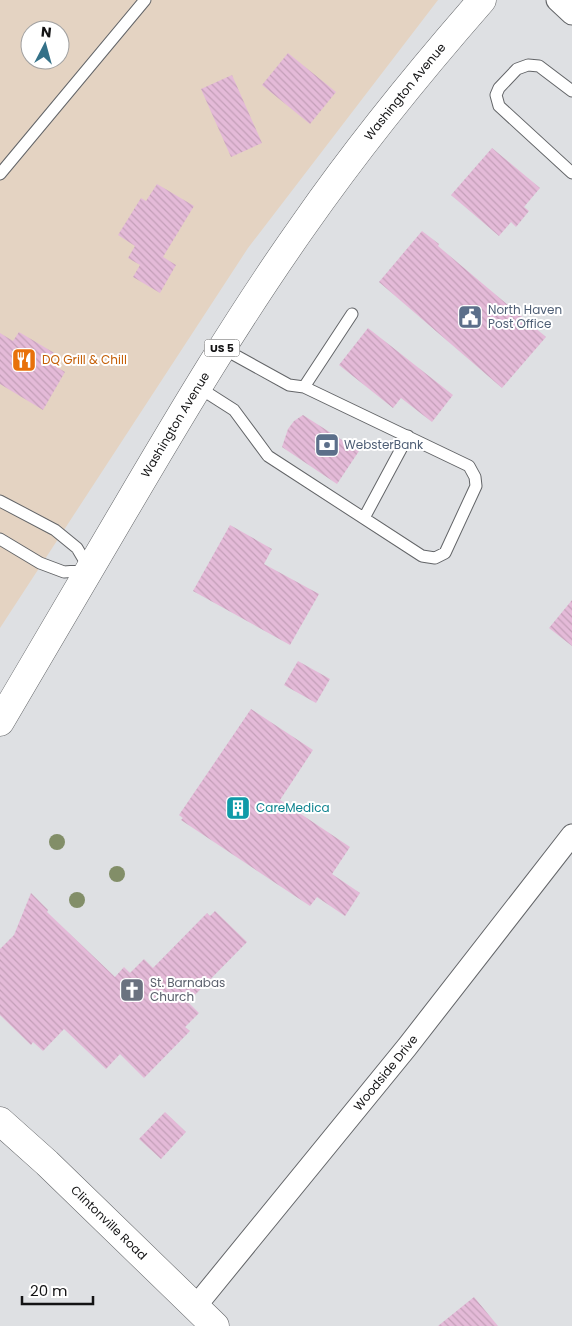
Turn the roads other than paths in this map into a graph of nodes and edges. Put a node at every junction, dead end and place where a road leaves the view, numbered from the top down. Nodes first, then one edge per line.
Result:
1 (145, 0) edge
2 (482, 0) edge
3 (557, 0) edge
4 (572, 14) edge
5 (572, 91) edge
6 (572, 173) edge
7 (0, 174) edge
8 (352, 314) dead end
9 (222, 348) junction
10 (198, 387) junction
11 (304, 387) junction
12 (408, 436) junction
13 (0, 501) edge
14 (364, 518) junction
15 (0, 539) edge
16 (90, 570) junction
17 (0, 722) edge
18 (572, 835) edge
19 (0, 1120) edge
20 (195, 1307) junction
21 (215, 1326) edge

1 - 7 lane
2 - 9 main road, Washington Avenue / US 5
3 - 4 street
5 - 6 lane
8 - 11 lane
9 - 10 main road, Washington Avenue / US 5
9 - 11 lane
10 - 14 lane
10 - 16 main road, Washington Avenue / US 5
11 - 12 lane
12 - 14 lane
12 - 14 lane
13 - 16 lane
15 - 16 lane
16 - 17 main road, Washington Avenue / US 5
18 - 20 street, Woodside Drive
19 - 20 main road, Clintonville Road
20 - 21 main road, Clintonville Road

